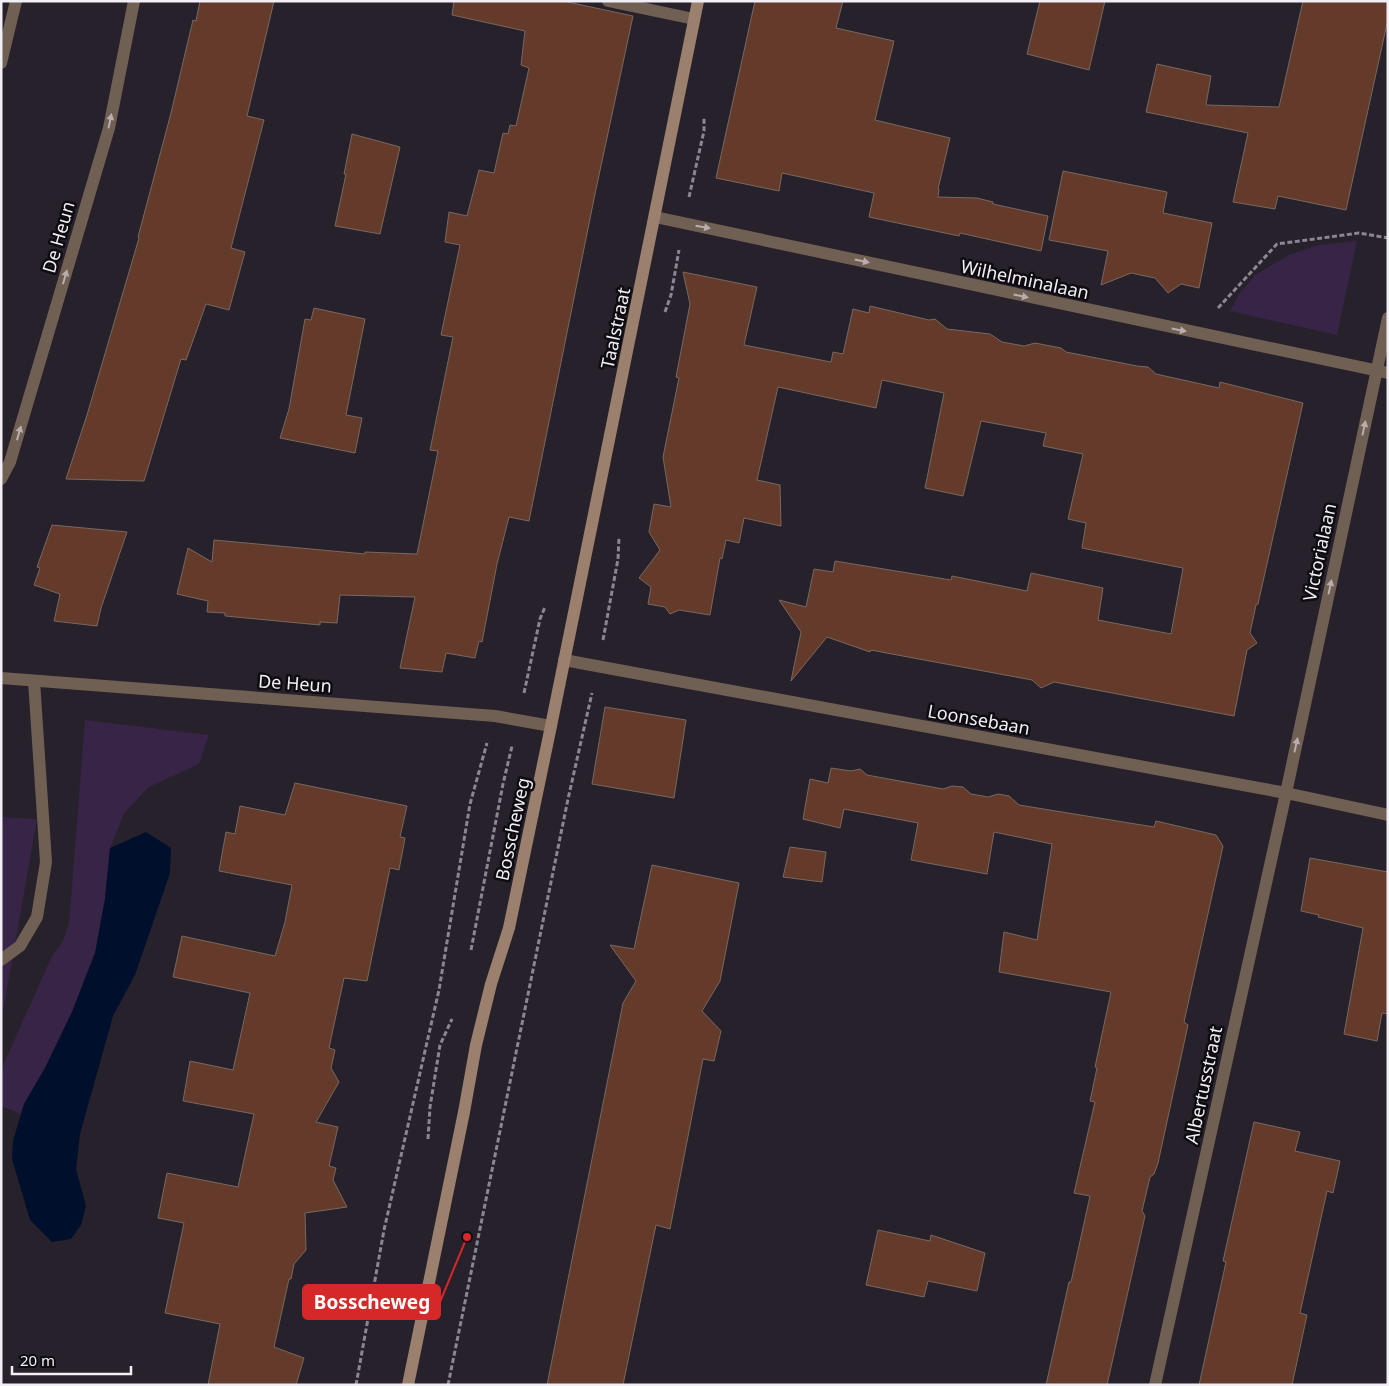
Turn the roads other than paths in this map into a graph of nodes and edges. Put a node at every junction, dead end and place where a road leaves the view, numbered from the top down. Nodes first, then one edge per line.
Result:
1 (16, 1) edge
2 (134, 1) edge
3 (608, 1) edge
4 (698, 1) edge
5 (694, 19) junction
6 (1, 63) edge
7 (655, 217) junction
8 (1388, 318) edge
9 (1382, 372) edge
10 (1, 479) edge
11 (564, 660) junction
12 (1, 678) edge
13 (34, 681) junction
14 (551, 726) junction
15 (1286, 793) junction
16 (1388, 815) edge
17 (1, 960) edge
18 (408, 1385) edge
19 (1155, 1385) edge

1 - 6 street
10 -> 2 street, De Heun
3 - 5 street
4 - 5 main road, Taalstraat
5 - 7 main road, Taalstraat
7 -> 9 street, Wilhelminalaan
7 - 11 main road, Taalstraat
8 - 9 street, Victorialaan
15 -> 9 street, Victorialaan
11 - 14 main road, Bosscheweg
11 - 15 street, Loonsebaan
12 - 13 street, De Heun
13 - 14 street, De Heun
13 - 17 street
14 - 18 main road, Bosscheweg
15 - 16 street, Loonsebaan
15 - 19 street, Albertusstraat

